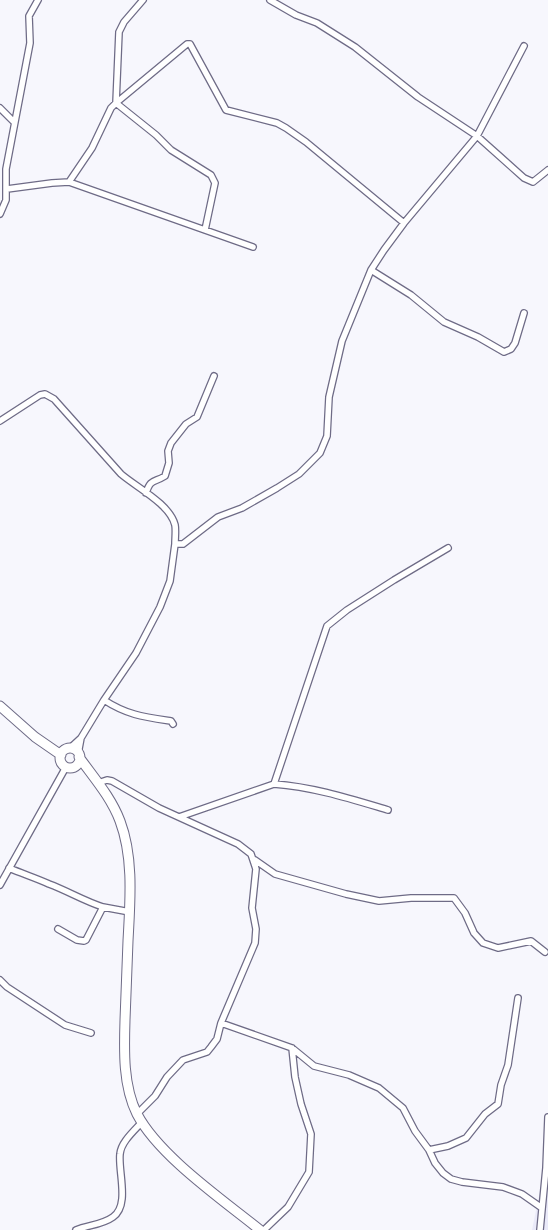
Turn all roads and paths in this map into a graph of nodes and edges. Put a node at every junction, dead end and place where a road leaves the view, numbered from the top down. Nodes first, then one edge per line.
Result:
1 (38, 0) edge
2 (143, 0) edge
3 (270, 0) edge
4 (524, 46) dead end
5 (116, 103) junction
6 (0, 108) edge
7 (14, 122) junction
8 (477, 136) junction
9 (3, 169) edge
10 (548, 170) edge
11 (69, 182) junction
12 (7, 189) junction
13 (0, 214) edge
14 (404, 223) junction
15 (205, 230) junction
16 (253, 247) dead end
17 (371, 270) junction
18 (524, 313) dead end
19 (214, 376) dead end
20 (0, 421) edge
21 (146, 493) junction
22 (175, 544) junction
23 (448, 548) dead end
24 (104, 700) junction
25 (0, 706) edge
26 (173, 724) dead end
27 (81, 738) junction
28 (69, 749) junction
29 (61, 755) junction
30 (79, 756) junction
31 (69, 767) junction
32 (97, 782) junction
33 (274, 784) junction
34 (388, 810) dead end
35 (180, 817) junction
36 (255, 860) junction
37 (9, 868) junction
38 (0, 885) edge
39 (104, 907) junction
40 (130, 912) junction
41 (58, 929) dead end
42 (545, 952) dead end
43 (0, 980) edge
44 (518, 998) dead end
45 (221, 1023) junction
46 (91, 1033) dead end
47 (292, 1048) junction
48 (548, 1117) edge
49 (140, 1118) junction
50 (429, 1150) junction
51 (542, 1208) junction
52 (76, 1230) edge
53 (260, 1230) edge
54 (264, 1230) edge
55 (540, 1230) edge

1 - 7 street
2 - 5 street
3 - 8 street
4 - 8 street
5 - 11 street
5 - 14 street
5 - 15 street
6 - 7 street
7 - 9 street
8 - 10 street
8 - 14 street
9 - 12 street
11 - 12 street
11 - 15 street
12 - 13 street
14 - 17 street
15 - 16 street
17 - 18 street
17 - 22 street
19 - 21 street
20 - 21 street
21 - 22 street
22 - 24 street
23 - 33 street
24 - 26 street
24 - 27 street
25 - 29 main road
27 - 28 street
27 - 30 street
28 - 29 main road
28 - 30 main road
29 - 31 main road
30 - 31 main road
30 - 32 main road
31 - 32 main road
31 - 37 street
32 - 35 street
32 - 40 main road
33 - 34 street
33 - 35 street
35 - 36 street
36 - 42 street
36 - 45 street
37 - 38 street
37 - 39 street
39 - 40 street
39 - 41 street
40 - 49 main road
43 - 46 street
44 - 50 street
45 - 47 street
45 - 49 street
47 - 50 street
47 - 54 street
48 - 51 street
49 - 52 street
49 - 53 main road
50 - 51 street
51 - 55 street

